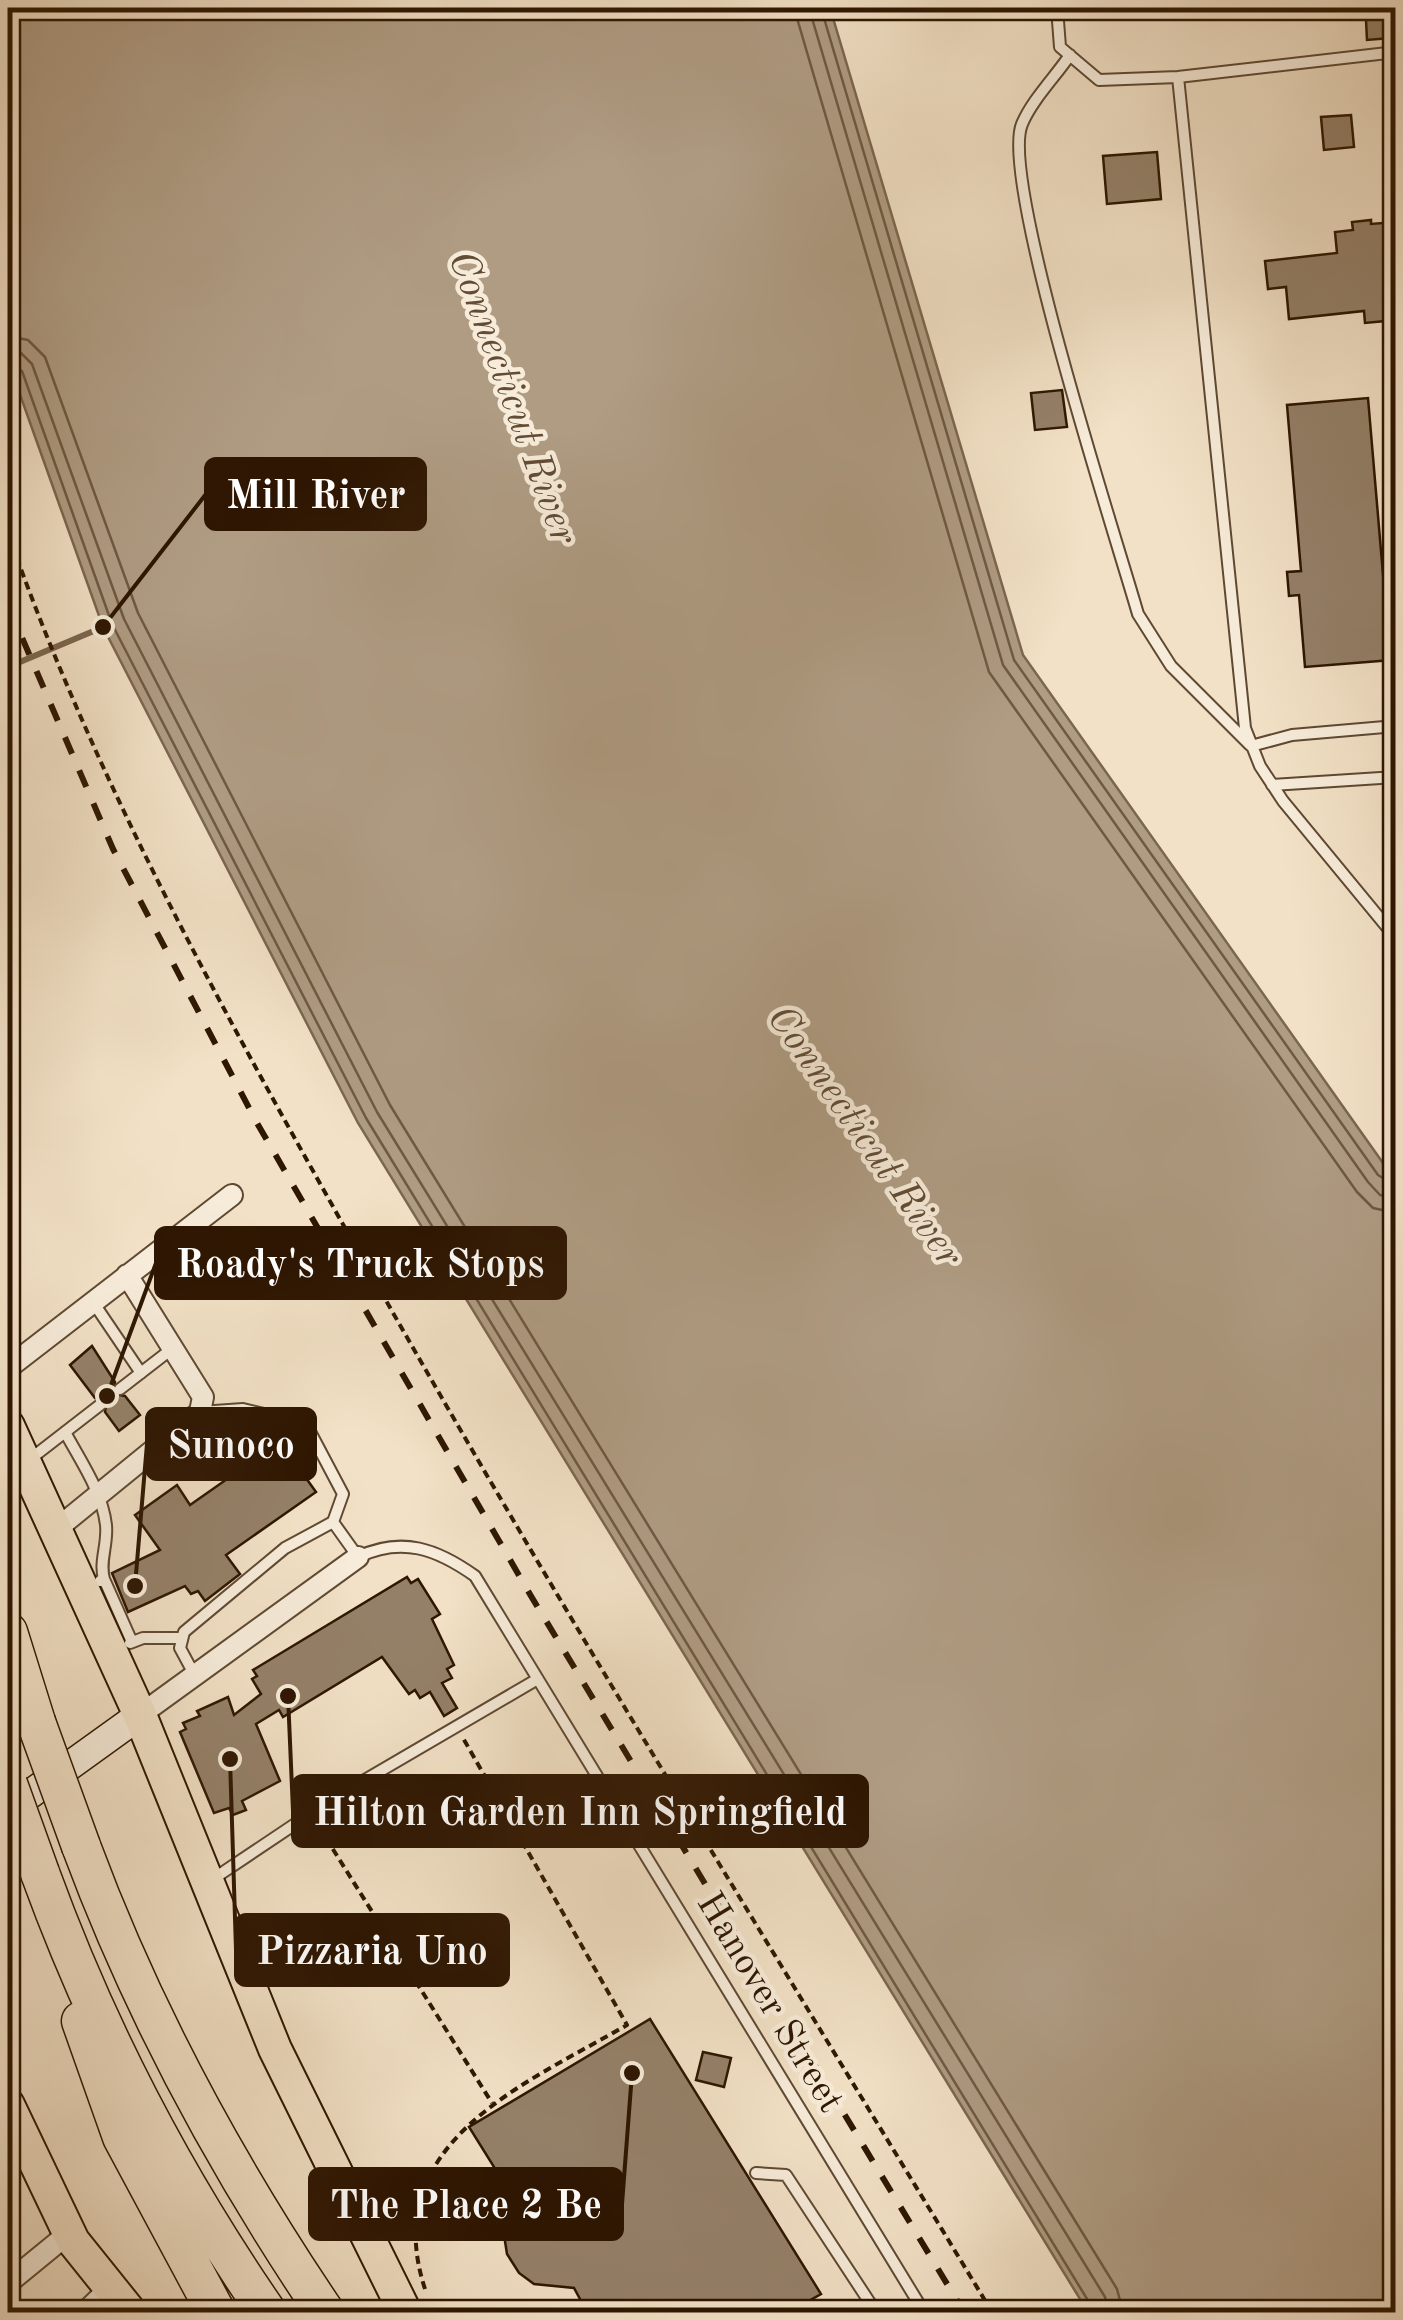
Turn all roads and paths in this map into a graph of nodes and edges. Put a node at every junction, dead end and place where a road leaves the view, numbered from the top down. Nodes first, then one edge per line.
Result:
1 (1057, 8) edge
2 (1396, 52) edge
3 (1070, 55) junction
4 (1178, 77) junction
5 (8, 534) edge
6 (1396, 726) edge
7 (1251, 746) junction
8 (1396, 776) edge
9 (1272, 785) junction
10 (1396, 917) edge
11 (1385, 926) junction
12 (1396, 938) edge
13 (232, 1195) dead end
14 (128, 1275) junction
15 (93, 1302) junction
16 (173, 1348) junction
17 (8, 1368) edge
18 (142, 1373) junction
19 (120, 1390) dead end
20 (100, 1404) dead end
21 (200, 1412) junction
22 (8, 1426) edge
23 (64, 1432) junction
24 (24, 1464) junction
25 (100, 1496) junction
26 (333, 1522) junction
27 (54, 1531) junction
28 (358, 1557) junction
29 (93, 1584) junction
30 (8, 1632) edge
31 (182, 1638) junction
32 (122, 1647) junction
33 (194, 1674) junction
34 (536, 1680) junction
35 (140, 1715) junction
36 (457, 1728) junction
37 (8, 1784) edge
38 (8, 1810) edge
39 (310, 1814) junction
40 (208, 1882) junction
41 (44, 1885) junction
42 (492, 2102) junction
43 (8, 2107) edge
44 (756, 2172) dead end
45 (69, 2233) junction
46 (293, 2265) junction
47 (8, 2283) edge
48 (106, 2285) junction
49 (8, 2308) edge
50 (417, 2308) edge
51 (17, 2312) edge
52 (78, 2312) edge
53 (130, 2312) edge
54 (216, 2312) edge
55 (266, 2312) edge
56 (325, 2312) edge
57 (335, 2312) edge
58 (876, 2312) edge
59 (924, 2312) edge
60 (992, 2312) edge

1 - 3 lane
2 - 4 lane
3 - 4 lane
3 - 7 lane
4 - 7 lane
5 - 60 path
6 - 7 lane
7 - 9 lane
8 - 9 lane
9 - 11 lane
10 - 11 lane
11 - 12 lane
13 - 14 street
14 - 15 street
14 - 16 street
15 - 17 street
15 - 18 lane
16 - 18 lane
16 - 21 street
18 - 19 lane
20 - 23 lane
21 - 25 street
21 - 26 lane
22 - 24 main road
23 - 24 lane
23 - 25 lane
24 - 27 main road
25 - 27 street
25 - 29 lane
26 - 28 lane
26 - 31 lane
27 - 29 main road
28 - 33 street
28 - 34 lane, Hanover Street
29 - 32 main road
30 - 46 highway, bridge
31 - 32 lane
31 - 33 lane
32 - 35 main road
33 - 35 street
34 - 36 lane
34 - 59 lane, Hanover Street
35 - 38 main road
35 - 40 main road
36 - 39 lane
36 - 42 path
37 - 41 highway, bridge
39 - 40 lane
39 - 42 path
40 - 50 main road
41 - 54 highway
41 - 55 highway
42 - 50 path
43 - 45 main road
44 - 58 lane
45 - 47 street
45 - 48 main road
46 - 56 highway
46 - 57 highway
48 - 52 lane
48 - 53 main road
49 - 51 lane

